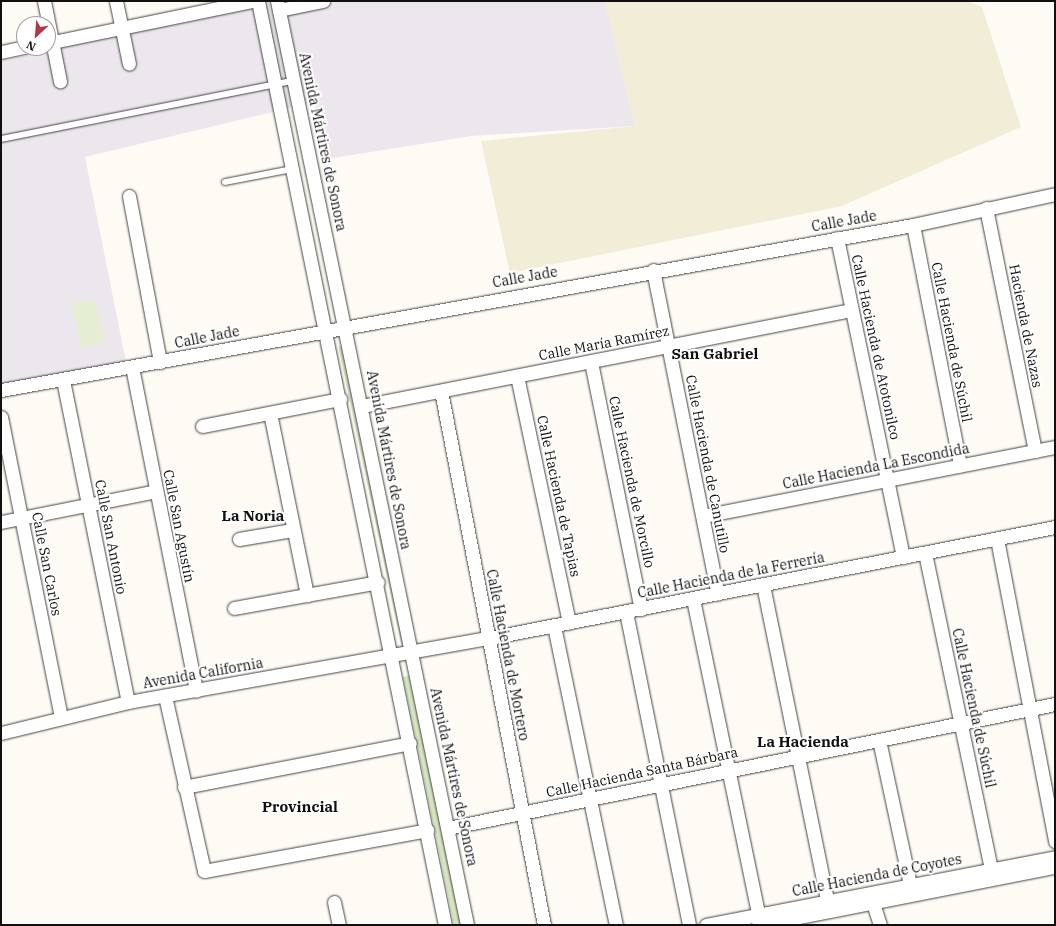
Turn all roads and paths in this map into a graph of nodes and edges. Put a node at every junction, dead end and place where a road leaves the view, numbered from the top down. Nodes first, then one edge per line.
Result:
1 (44, 1) edge
2 (116, 1) edge
3 (253, 1) edge
4 (258, 1) edge
5 (323, 1) edge
6 (278, 5) edge
7 (46, 16) edge
8 (122, 28) junction
9 (56, 41) edge
10 (16, 49) edge
11 (1, 52) edge
12 (54, 56) edge
13 (129, 64) dead end
14 (60, 81) dead end
15 (292, 81) junction
16 (274, 84) junction
17 (1, 138) edge
18 (292, 168) junction
19 (225, 182) dead end
20 (1055, 194) edge
21 (129, 196) dead end
22 (986, 208) junction
23 (913, 225) junction
24 (837, 238) junction
25 (653, 270) junction
26 (852, 310) junction
27 (346, 326) junction
28 (326, 331) junction
29 (669, 347) junction
30 (160, 362) junction
31 (591, 362) junction
32 (132, 367) junction
33 (517, 376) junction
34 (63, 380) junction
35 (1, 390) edge
36 (441, 391) junction
37 (340, 399) junction
38 (362, 406) junction
39 (270, 413) junction
40 (1, 417) edge
41 (202, 426) dead end
42 (1055, 447) edge
43 (1035, 451) junction
44 (960, 465) junction
45 (887, 480) junction
46 (156, 490) junction
47 (88, 504) junction
48 (703, 516) junction
49 (21, 518) junction
50 (1, 522) edge
51 (1055, 527) edge
52 (292, 530) junction
53 (239, 539) dead end
54 (997, 539) junction
55 (925, 553) junction
56 (903, 557) junction
57 (378, 582) junction
58 (763, 585) junction
59 (718, 594) junction
60 (306, 595) junction
61 (693, 599) junction
62 (234, 608) dead end
63 (641, 609) junction
64 (626, 612) junction
65 (569, 623) junction
66 (554, 626) junction
67 (489, 638) junction
68 (412, 653) junction
69 (392, 656) junction
70 (196, 690) junction
71 (165, 696) junction
72 (128, 702) junction
73 (1055, 704) edge
74 (1031, 708) junction
75 (61, 717) junction
76 (961, 723) junction
77 (1, 733) edge
78 (879, 740) junction
79 (410, 743) junction
80 (798, 756) junction
81 (728, 770) junction
82 (661, 784) junction
83 (184, 787) junction
84 (590, 799) junction
85 (521, 813) junction
86 (448, 828) junction
87 (427, 830) junction
88 (1055, 841) edge
89 (1055, 857) edge
90 (1055, 867) edge
91 (991, 869) junction
92 (910, 885) junction
93 (871, 897) junction
94 (827, 900) junction
95 (334, 902) dead end
96 (758, 920) edge
97 (339, 925) edge
98 (445, 925) edge
99 (467, 925) edge
100 (544, 925) edge
101 (616, 925) edge
102 (689, 925) edge
103 (706, 925) edge
104 (880, 925) edge

1 - 7 street
2 - 8 street
3 - 8 street
4 - 16 street
5 - 6 street
6 - 15 street, Avenida Mártires de Sonora
8 - 9 street
8 - 13 street
10 - 11 street
12 - 14 street
15 - 16 lane
15 - 27 street, Avenida Mártires de Sonora
16 - 17 lane
16 - 18 street
18 - 19 lane
18 - 28 street
20 - 22 street, Calle Jade
21 - 30 street
22 - 23 street, Calle Jade
22 - 43 street, Hacienda de Nazas
23 - 24 street, Calle Jade
23 - 44 street, Calle Hacienda de Súchil
24 - 25 street, Calle Jade
24 - 26 street, Calle Hacienda de Atotonilco
25 - 27 street, Calle Jade
25 - 29 street, Calle Hacienda de Canutillo
26 - 29 street, Calle María Ramírez
26 - 45 street, Calle Hacienda de Atotonilco
27 - 28 street, Calle Jade
27 - 38 street, Avenida Mártires de Sonora
28 - 30 street, Calle Jade
28 - 37 street
29 - 31 street, Calle María Ramírez
29 - 48 street, Calle Hacienda de Canutillo
30 - 32 street, Calle Jade
31 - 33 street, Calle María Ramírez
31 - 63 street, Calle Hacienda de Morcillo
32 - 34 street, Calle Jade
32 - 46 street, Calle San Agustín
33 - 36 street, Calle María Ramírez
33 - 65 street, Calle Hacienda de Tapias
34 - 35 street, Calle Jade
34 - 47 street, Calle San Antonio
36 - 38 street, Calle María Ramírez
36 - 67 street, Calle Hacienda de Mortero
37 - 39 street
37 - 57 street
38 - 68 street, Avenida Mártires de Sonora
39 - 41 street
39 - 52 street
40 - 49 street, Calle San Carlos
42 - 43 street, Calle Hacienda La Escondida
43 - 44 street, Calle Hacienda La Escondida
44 - 45 street, Calle Hacienda La Escondida
45 - 48 street, Calle Hacienda La Escondida
45 - 56 street, Calle Hacienda de Atotonilco
46 - 47 street
46 - 70 street, Calle San Agustín
47 - 49 street
47 - 72 street, Calle San Antonio
48 - 59 street, Calle Hacienda de Canutillo
49 - 50 street
49 - 75 street, Calle San Carlos
51 - 54 street, Calle Hacienda de la Ferrería
52 - 53 street
52 - 60 street
54 - 55 street, Calle Hacienda de la Ferrería
54 - 74 street
55 - 56 street, Calle Hacienda de la Ferrería
55 - 76 street, Calle Hacienda de Súchil
56 - 58 street, Calle Hacienda de la Ferrería
57 - 60 street
57 - 69 street
58 - 59 street, Calle Hacienda de la Ferrería
58 - 80 street
59 - 61 street, Calle Hacienda de la Ferrería
60 - 62 street
61 - 63 street, Calle Hacienda de la Ferrería
61 - 81 street
63 - 64 street, Calle Hacienda de la Ferrería
64 - 65 street, Calle Hacienda de la Ferrería
64 - 82 street
65 - 66 street, Calle Hacienda de la Ferrería
66 - 67 street, Calle Hacienda de la Ferrería
66 - 84 street
67 - 68 street, Calle Hacienda de la Ferrería
67 - 85 street, Calle Hacienda de Mortero
68 - 69 street, Avenida California
68 - 86 street, Avenida Mártires de Sonora
69 - 70 street, Avenida California
69 - 79 street
70 - 71 street, Avenida California
71 - 72 street, Avenida California
71 - 83 street
72 - 75 street, Avenida California
73 - 74 street, Calle Hacienda Santa Bárbara
74 - 76 street, Calle Hacienda Santa Bárbara
74 - 88 street
75 - 77 street, Avenida California
76 - 78 street, Calle Hacienda Santa Bárbara
76 - 91 street, Calle Hacienda de Súchil
78 - 80 street, Calle Hacienda Santa Bárbara
78 - 92 street
79 - 83 street
79 - 87 street
80 - 81 street, Calle Hacienda Santa Bárbara
80 - 94 street
81 - 82 street, Calle Hacienda Santa Bárbara
81 - 96 street
82 - 84 street, Calle Hacienda Santa Bárbara
82 - 102 street
83 - 87 street
84 - 85 street, Calle Hacienda Santa Bárbara
84 - 101 street
85 - 86 street, Calle Hacienda Santa Bárbara
85 - 100 street, Calle Hacienda de Mortero
86 - 99 street, Avenida Mártires de Sonora
87 - 98 street
89 - 91 street, Calle Hacienda de Coyotes
90 - 93 street, Calle Hacienda de Coyotes
91 - 92 street, Calle Hacienda de Coyotes
92 - 93 street, Calle Hacienda de Coyotes
93 - 94 street, Calle Hacienda de Coyotes
93 - 96 street, Calle Hacienda de Coyotes
93 - 104 street
94 - 96 street, Calle Hacienda de Coyotes
95 - 97 street
96 - 103 street, Calle Hacienda de Coyotes

